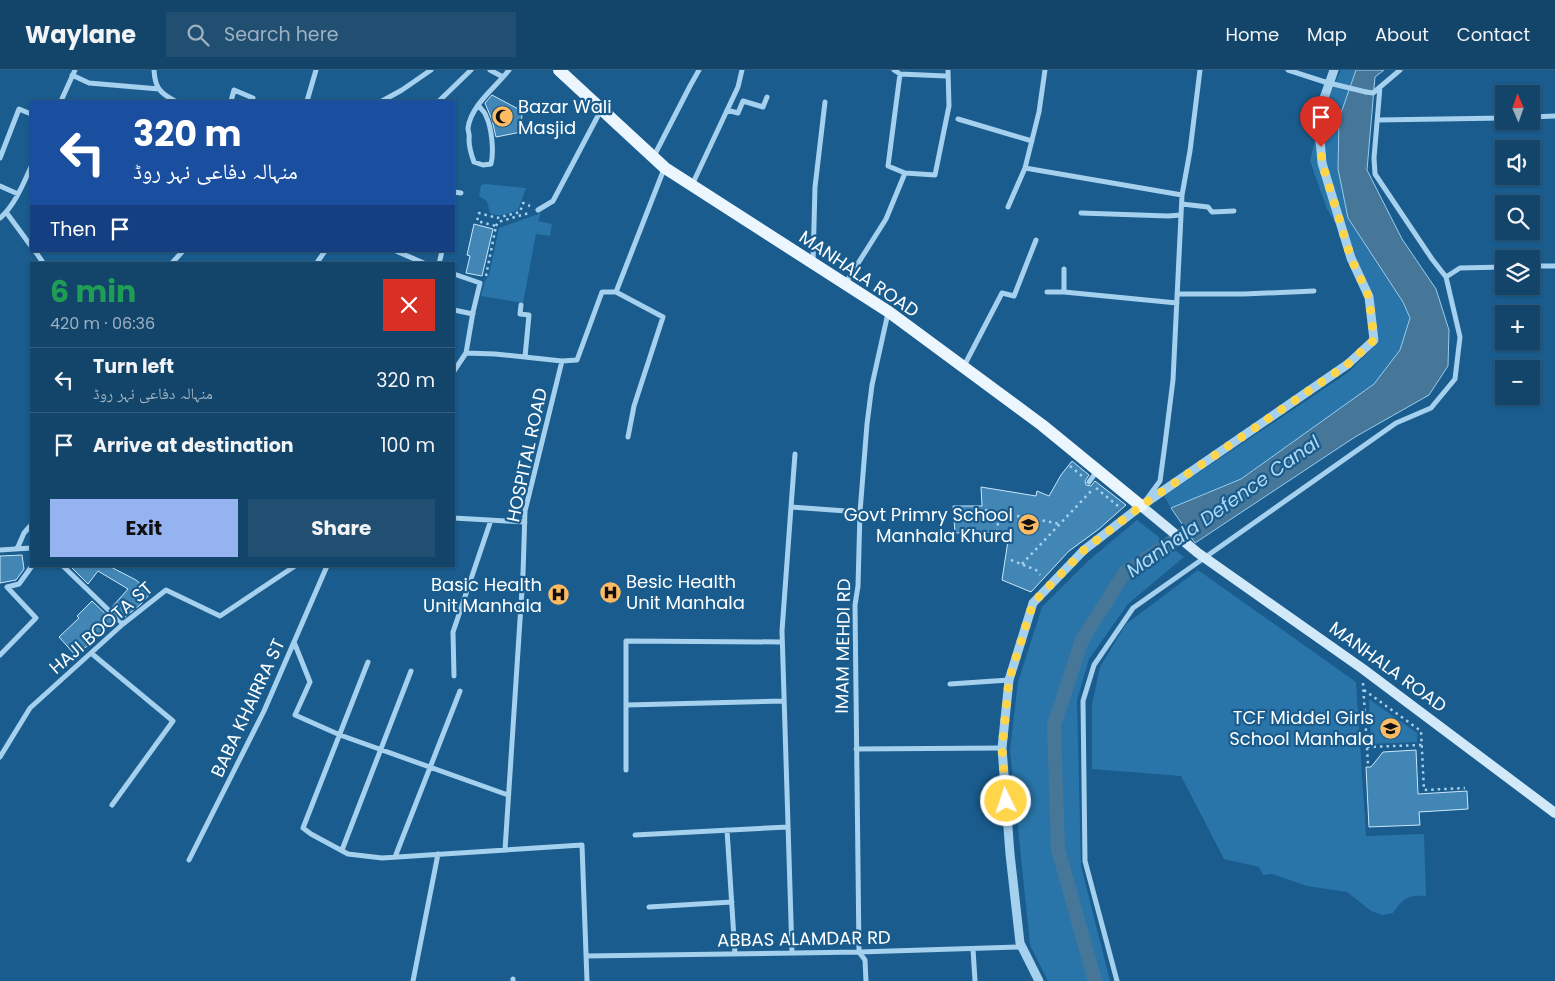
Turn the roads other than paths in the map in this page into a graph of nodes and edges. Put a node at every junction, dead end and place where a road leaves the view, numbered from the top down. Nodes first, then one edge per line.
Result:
1 (154, 70) edge
2 (316, 70) edge
3 (432, 70) edge
4 (471, 70) edge
5 (490, 70) edge
6 (509, 70) edge
7 (559, 70) edge
8 (699, 70) edge
9 (742, 70) edge
10 (894, 70) edge
11 (1046, 70) edge
12 (1200, 70) edge
13 (1288, 70) edge
14 (1334, 70) edge
15 (1400, 70) edge
16 (74, 73) edge
17 (947, 73) edge
18 (900, 74) junction
19 (503, 77) junction
20 (1380, 87) junction
21 (159, 89) junction
22 (164, 94) junction
23 (766, 97) dead end
24 (61, 100) edge
25 (161, 100) edge
26 (173, 100) edge
27 (230, 100) edge
28 (252, 100) edge
29 (307, 100) edge
30 (384, 100) edge
31 (440, 100) edge
32 (826, 102) dead end
33 (479, 106) junction
34 (602, 110) junction
35 (727, 110) junction
36 (30, 114) edge
37 (1555, 116) edge
38 (1540, 117) edge
39 (958, 118) dead end
40 (1495, 118) edge
41 (1378, 120) junction
42 (1032, 141) junction
43 (0, 142) edge
44 (6, 142) junction
45 (0, 158) edge
46 (653, 158) junction
47 (665, 168) junction
48 (1025, 168) junction
49 (30, 169) edge
50 (905, 173) junction
51 (692, 185) junction
52 (0, 186) edge
53 (455, 192) edge
54 (462, 193) dead end
55 (18, 194) junction
56 (1182, 195) junction
57 (1182, 204) junction
58 (1008, 207) dead end
59 (538, 210) road end
60 (1234, 211) dead end
61 (6, 212) junction
62 (1081, 213) dead end
63 (1181, 215) junction
64 (0, 218) edge
65 (1036, 240) dead end
66 (30, 245) edge
67 (182, 252) edge
68 (398, 252) edge
69 (173, 262) edge
70 (421, 262) edge
71 (813, 263) junction
72 (1540, 266) edge
73 (1555, 266) edge
74 (1495, 267) edge
75 (1064, 269) dead end
76 (455, 274) edge
77 (1446, 277) junction
78 (845, 284) junction
79 (1314, 291) dead end
80 (616, 292) junction
81 (1047, 292) dead end
82 (1064, 292) junction
83 (1177, 294) junction
84 (1177, 303) junction
85 (521, 305) dead end
86 (455, 310) edge
87 (889, 312) junction
88 (473, 314) junction
89 (466, 353) junction
90 (525, 357) junction
91 (562, 361) junction
92 (964, 368) junction
93 (455, 370) edge
94 (628, 436) dead end
95 (794, 454) dead end
96 (1097, 470) junction
97 (1089, 482) dead end
98 (1141, 506) junction
99 (791, 507) junction
100 (860, 512) junction
101 (455, 518) edge
102 (491, 520) junction
103 (525, 522) junction
104 (30, 526) edge
105 (30, 548) edge
106 (17, 549) junction
107 (0, 550) edge
108 (1201, 555) junction
109 (31, 567) edge
110 (64, 567) edge
111 (294, 567) edge
112 (327, 567) edge
113 (123, 624) junction
114 (294, 642) junction
115 (782, 642) junction
116 (91, 653) junction
117 (0, 655) edge
118 (368, 662) dead end
119 (411, 671) dead end
120 (454, 676) dead end
121 (1009, 680) junction
122 (950, 684) dead end
123 (460, 691) dead end
124 (784, 701) junction
125 (626, 705) junction
126 (340, 735) junction
127 (1002, 748) junction
128 (856, 749) junction
129 (380, 750) junction
130 (0, 757) edge
131 (430, 767) junction
132 (626, 770) dead end
133 (508, 795) junction
134 (112, 805) dead end
135 (1555, 813) edge
136 (788, 827) junction
137 (727, 830) junction
138 (635, 836) dead end
139 (342, 850) junction
140 (505, 850) junction
141 (438, 854) junction
142 (395, 857) junction
143 (190, 860) dead end
144 (732, 902) junction
145 (648, 907) dead end
146 (1022, 947) junction
147 (973, 948) junction
148 (859, 952) junction
149 (792, 953) junction
150 (735, 954) junction
151 (586, 956) junction
152 (413, 981) edge
153 (587, 981) edge
154 (866, 981) edge
155 (975, 981) edge
156 (1039, 981) edge
157 (1117, 981) edge

1 - 21 street
2 - 29 street
3 - 30 street
4 - 31 street
5 - 19 street
6 - 19 street
7 - 34 main road, MANHALA ROAD
8 - 46 street
9 - 35 street
10 - 18 street
11 - 42 street
12 - 56 street
13 - 20 street, bridge
14 - 98 street
15 - 20 street
16 - 21 street
16 - 24 street
17 - 18 street
17 - 50 street
18 - 50 street
19 - 33 street
20 - 41 street
21 - 22 street
22 - 25 street
22 - 26 street
23 - 35 street
27 - 28 street
32 - 71 street
33 - 33 street
34 - 46 main road, MANHALA ROAD
34 - 59 street
35 - 51 street
36 - 44 street
37 - 38 street
39 - 42 street
40 - 41 street
41 - 77 street
42 - 48 street
43 - 44 street
44 - 45 street
46 - 47 main road, MANHALA ROAD
47 - 51 main road, MANHALA ROAD
47 - 80 street
48 - 56 street
48 - 58 street
49 - 55 street
50 - 78 street
51 - 71 main road, MANHALA ROAD
52 - 55 street
53 - 54 street
55 - 61 street
56 - 57 street
57 - 60 street
57 - 63 street
61 - 64 street
61 - 66 street
62 - 63 street
63 - 83 street
65 - 92 street
67 - 69 street
68 - 70 street
71 - 78 main road, MANHALA ROAD
72 - 73 street
74 - 77 street
75 - 82 street
76 - 88 street
77 - 108 street
78 - 87 main road, MANHALA ROAD
79 - 83 street
80 - 91 street
80 - 94 street
81 - 82 street
82 - 84 street
83 - 84 street
84 - 98 street
85 - 90 street
86 - 88 street
87 - 92 main road, MANHALA ROAD
87 - 100 street, IMAM MEHDI RD
88 - 89 street
89 - 90 street
89 - 93 street
90 - 91 street
91 - 103 street, HOSPITAL ROAD
92 - 96 main road, MANHALA ROAD
95 - 99 street
96 - 97 street
96 - 98 main road, MANHALA ROAD
98 - 108 main road, MANHALA ROAD
98 - 121 street
99 - 100 street
99 - 115 street
100 - 128 street, IMAM MEHDI RD
101 - 102 street
102 - 103 street
102 - 120 street
103 - 133 street, HOSPITAL ROAD
104 - 106 street
105 - 106 street
106 - 107 street
108 - 135 main road, MANHALA ROAD
108 - 157 street
109 - 117 street
110 - 113 street
111 - 113 street, HAJI BOOTA ST
112 - 114 street, BABA KHAIRRA ST
113 - 116 street, HAJI BOOTA ST
114 - 126 street
114 - 143 street, BABA KHAIRRA ST
115 - 124 street
115 - 125 street
116 - 130 street, HAJI BOOTA ST
116 - 134 street
118 - 126 street
119 - 129 street
121 - 122 street
121 - 127 street
123 - 131 street
124 - 125 street
124 - 136 street
125 - 132 street
126 - 129 street
126 - 139 street
127 - 128 street
127 - 146 street
128 - 148 street, IMAM MEHDI RD
129 - 131 street
129 - 139 street
131 - 133 street
131 - 142 street
133 - 140 street, HOSPITAL ROAD
136 - 137 street
136 - 149 street
137 - 138 street
137 - 144 street
139 - 142 street
140 - 141 street
140 - 151 street
141 - 142 street
141 - 152 street
144 - 145 street
144 - 150 street
146 - 147 street, ABBAS ALAMDAR RD
146 - 156 street
147 - 148 street, ABBAS ALAMDAR RD
147 - 155 street
148 - 149 street, ABBAS ALAMDAR RD
148 - 154 street, IMAM MEHDI RD
149 - 150 street, ABBAS ALAMDAR RD
150 - 151 street, ABBAS ALAMDAR RD
151 - 153 street

